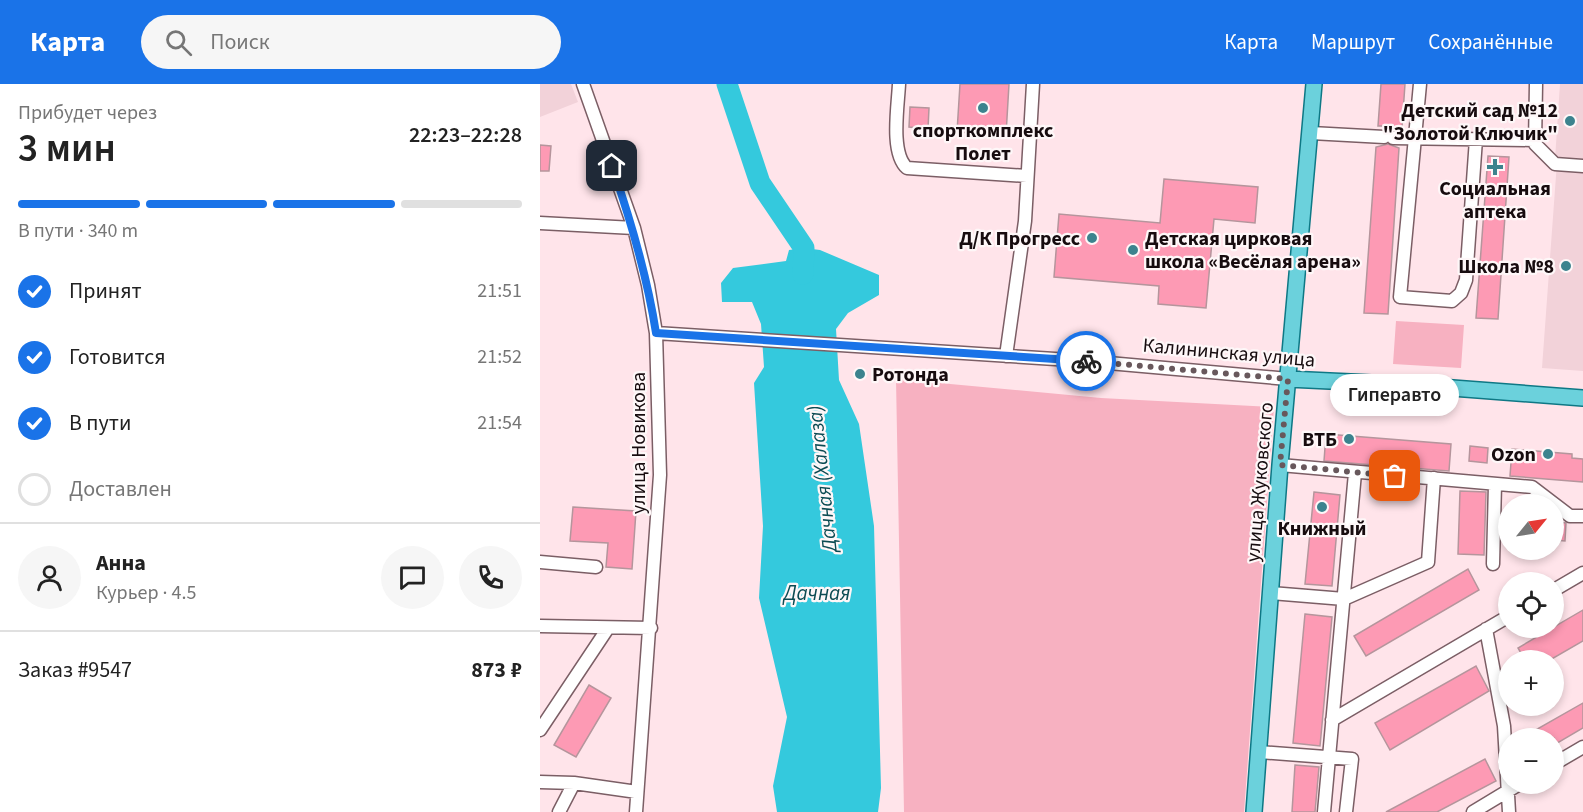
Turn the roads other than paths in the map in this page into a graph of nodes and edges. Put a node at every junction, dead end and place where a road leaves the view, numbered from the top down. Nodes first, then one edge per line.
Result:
1 (583, 84) edge
2 (899, 84) edge
3 (1033, 84) edge
4 (1314, 84) edge
5 (1420, 84) edge
6 (1536, 84) edge
7 (1311, 133) junction
8 (1416, 139) junction
9 (1476, 139) junction
10 (1533, 140) junction
11 (1583, 166) edge
12 (1027, 176) junction
13 (540, 223) edge
14 (634, 228) junction
15 (656, 333) junction
16 (1006, 356) junction
17 (1288, 379) junction
18 (1583, 398) edge
19 (1280, 465) junction
20 (1355, 473) junction
21 (1434, 478) junction
22 (1495, 484) junction
23 (1583, 516) edge
24 (540, 562) edge
25 (1493, 564) dead end
26 (596, 567) dead end
27 (1583, 573) edge
28 (1564, 584) edge
29 (1271, 593) junction
30 (1344, 598) junction
31 (1498, 622) edge
32 (540, 626) edge
33 (608, 628) junction
34 (651, 628) junction
35 (1486, 629) junction
36 (1332, 720) junction
37 (1504, 728) edge
38 (540, 730) edge
39 (1583, 747) edge
40 (1259, 752) junction
41 (1329, 758) junction
42 (1564, 758) edge
43 (540, 782) edge
44 (574, 783) junction
45 (637, 792) junction
46 (1502, 794) edge
47 (1509, 794) edge
48 (559, 812) edge
49 (636, 812) edge
50 (1254, 812) edge
51 (1324, 812) edge
52 (1346, 812) edge
53 (1473, 812) edge
54 (1509, 812) edge

1 - 14 street, улица Новикова
2 - 12 street
3 - 12 street
4 - 7 main road, улица Жуковского
5 - 8 street
6 - 10 street
7 - 8 street
7 - 17 main road, улица Жуковского
8 - 9 street
8 - 9 street
9 - 10 street
10 - 11 street
12 - 16 street
13 - 14 street
14 - 15 street, улица Новикова
15 - 16 street, Калининская улица
15 - 34 street, улица Новикова
16 - 17 street, Калининская улица
17 - 18 main road, Калининская улица
17 - 19 main road, улица Жуковского
19 - 20 street
19 - 29 main road, улица Жуковского
20 - 21 street
20 - 30 street
21 - 22 street
21 - 30 street
22 - 23 street
22 - 25 street
24 - 26 street
27 - 28 street
29 - 30 street
29 - 40 main road, улица Жуковского
30 - 36 street
31 - 35 street
32 - 33 street
33 - 34 street
33 - 38 street
34 - 45 street, улица Новикова
35 - 36 street
35 - 37 street
36 - 41 street
39 - 42 street
40 - 41 street
40 - 50 main road, улица Жуковского
41 - 51 street
41 - 52 street
43 - 44 street
44 - 45 street
44 - 48 street
45 - 49 street, улица Новикова
46 - 53 street
47 - 54 street

